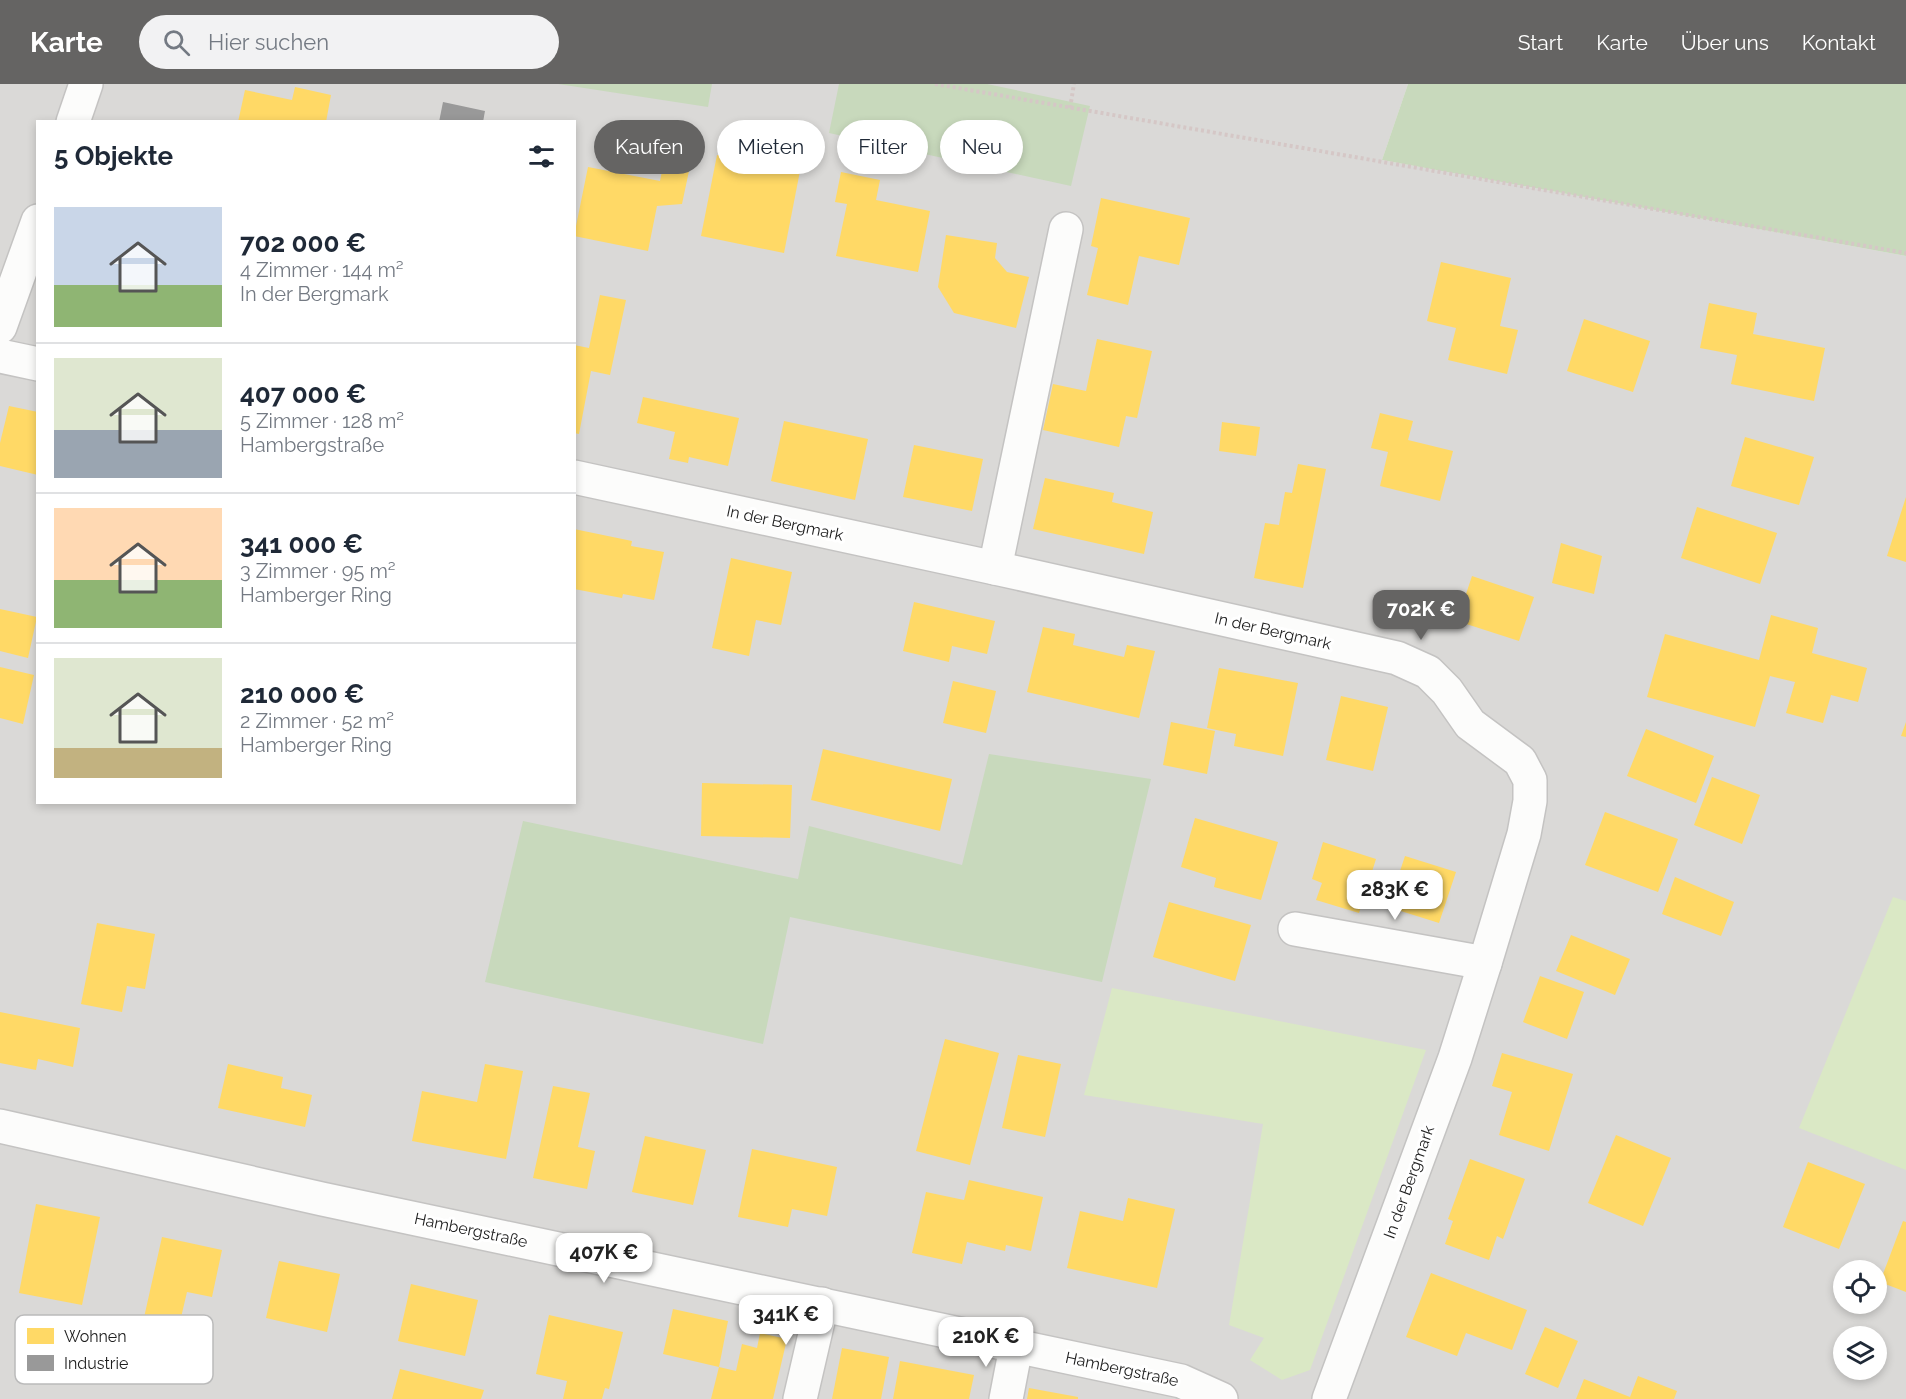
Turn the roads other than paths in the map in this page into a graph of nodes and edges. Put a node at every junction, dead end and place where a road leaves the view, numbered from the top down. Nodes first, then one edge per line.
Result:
1 (86, 84) edge
2 (74, 120) edge
3 (36, 227) edge
4 (1066, 229) dead end
5 (0, 327) edge
6 (0, 356) edge
7 (36, 364) edge
8 (576, 477) edge
9 (995, 568) junction
10 (1295, 929) dead end
11 (1485, 963) junction
12 (0, 1126) edge
13 (822, 1304) junction
14 (1016, 1347) junction
15 (800, 1399) edge
16 (1006, 1399) edge
17 (1221, 1399) edge
18 (1329, 1399) edge

1 - 2 street
3 - 5 street
4 - 9 street
6 - 7 street
8 - 9 street, In der Bergmark
9 - 11 street, In der Bergmark
10 - 11 street
11 - 18 street, In der Bergmark
12 - 13 street, Hambergstraße
13 - 14 street, Hambergstraße
13 - 15 street
14 - 16 street
14 - 17 street, Hambergstraße

